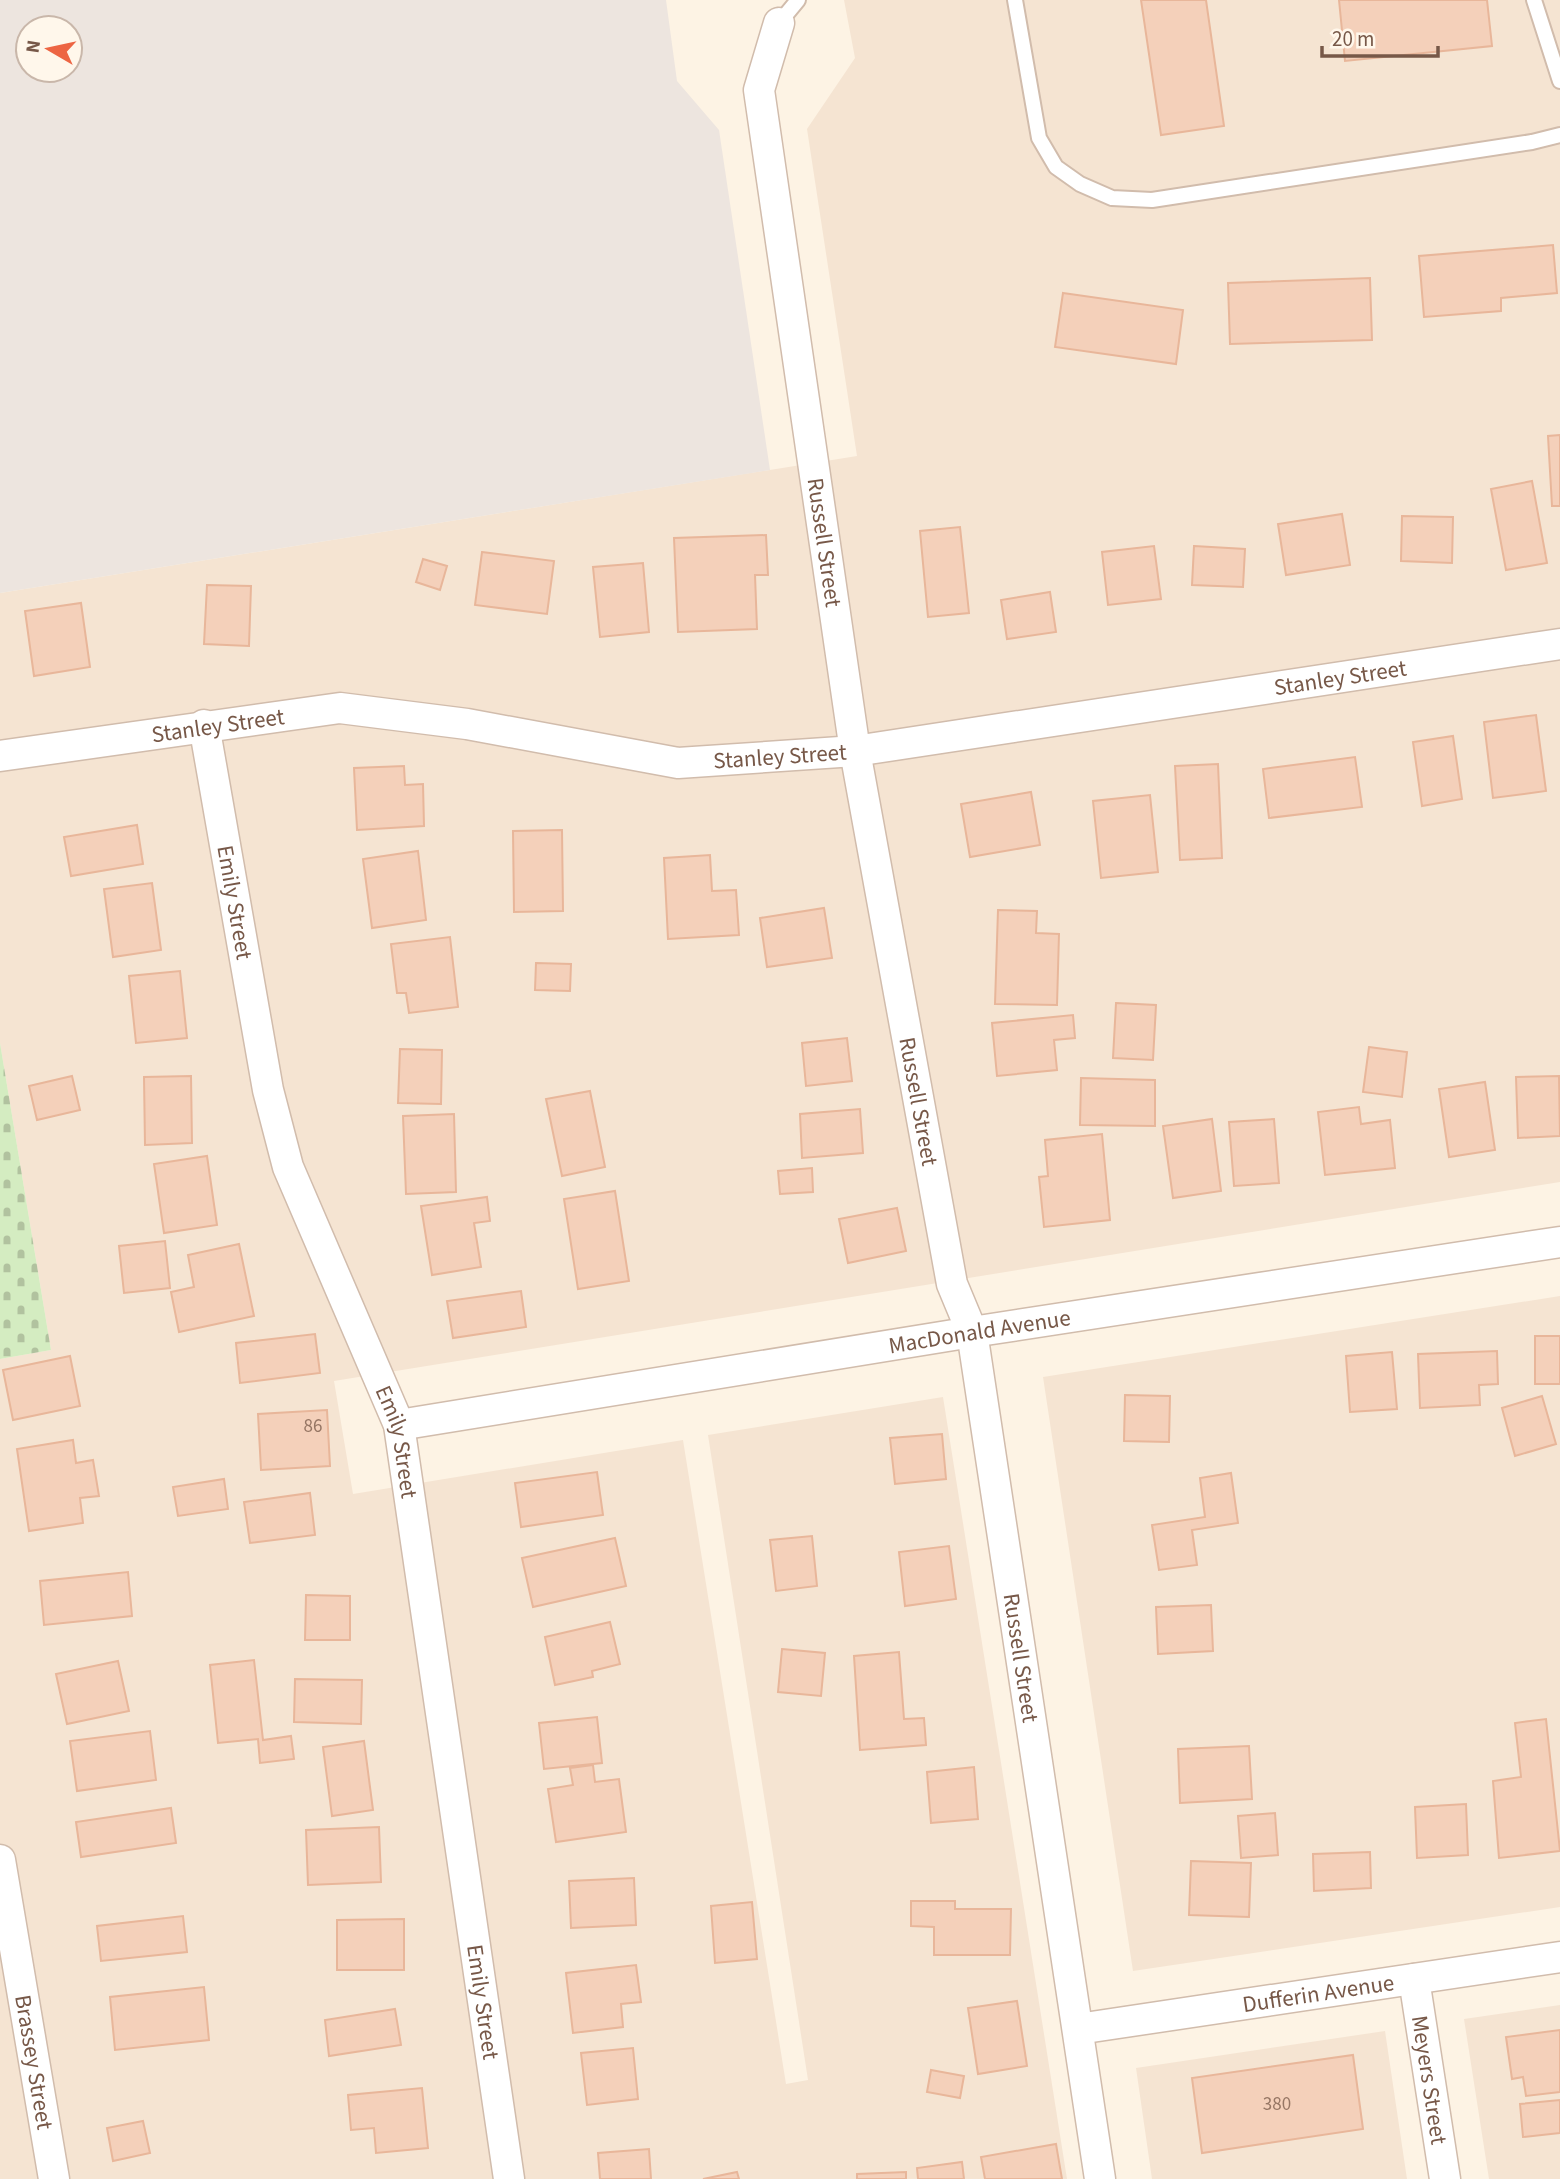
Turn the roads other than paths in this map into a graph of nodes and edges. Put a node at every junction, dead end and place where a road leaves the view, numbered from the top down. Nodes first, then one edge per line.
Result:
1 (798, 0) edge
2 (1015, 0) edge
3 (1534, 0) edge
4 (779, 23) joint
5 (1560, 81) edge
6 (1560, 135) edge
7 (1560, 644) edge
8 (204, 725) junction
9 (855, 751) junction
10 (0, 756) edge
11 (1560, 1242) edge
12 (972, 1332) junction
13 (399, 1425) junction
14 (0, 1860) edge
15 (1560, 1957) edge
16 (1414, 1979) junction
17 (1078, 2029) junction
18 (54, 2179) edge
19 (509, 2179) edge
20 (1100, 2179) edge
21 (1445, 2179) edge

1 - 4 lane
2 - 6 lane
3 - 5 lane
4 - 9 street, Russell Street
7 - 9 street, Stanley Street
8 - 9 street, Stanley Street
8 - 10 street, Stanley Street
8 - 13 street, Emily Street
9 - 12 street, Russell Street
11 - 12 street, MacDonald Avenue
12 - 13 street, MacDonald Avenue
12 - 17 street, Russell Street
13 - 19 street, Emily Street
14 - 18 street, Brassey Street
15 - 16 street, Dufferin Avenue
16 - 17 street, Dufferin Avenue
16 - 21 street, Meyers Street
17 - 20 street, Russell Street

